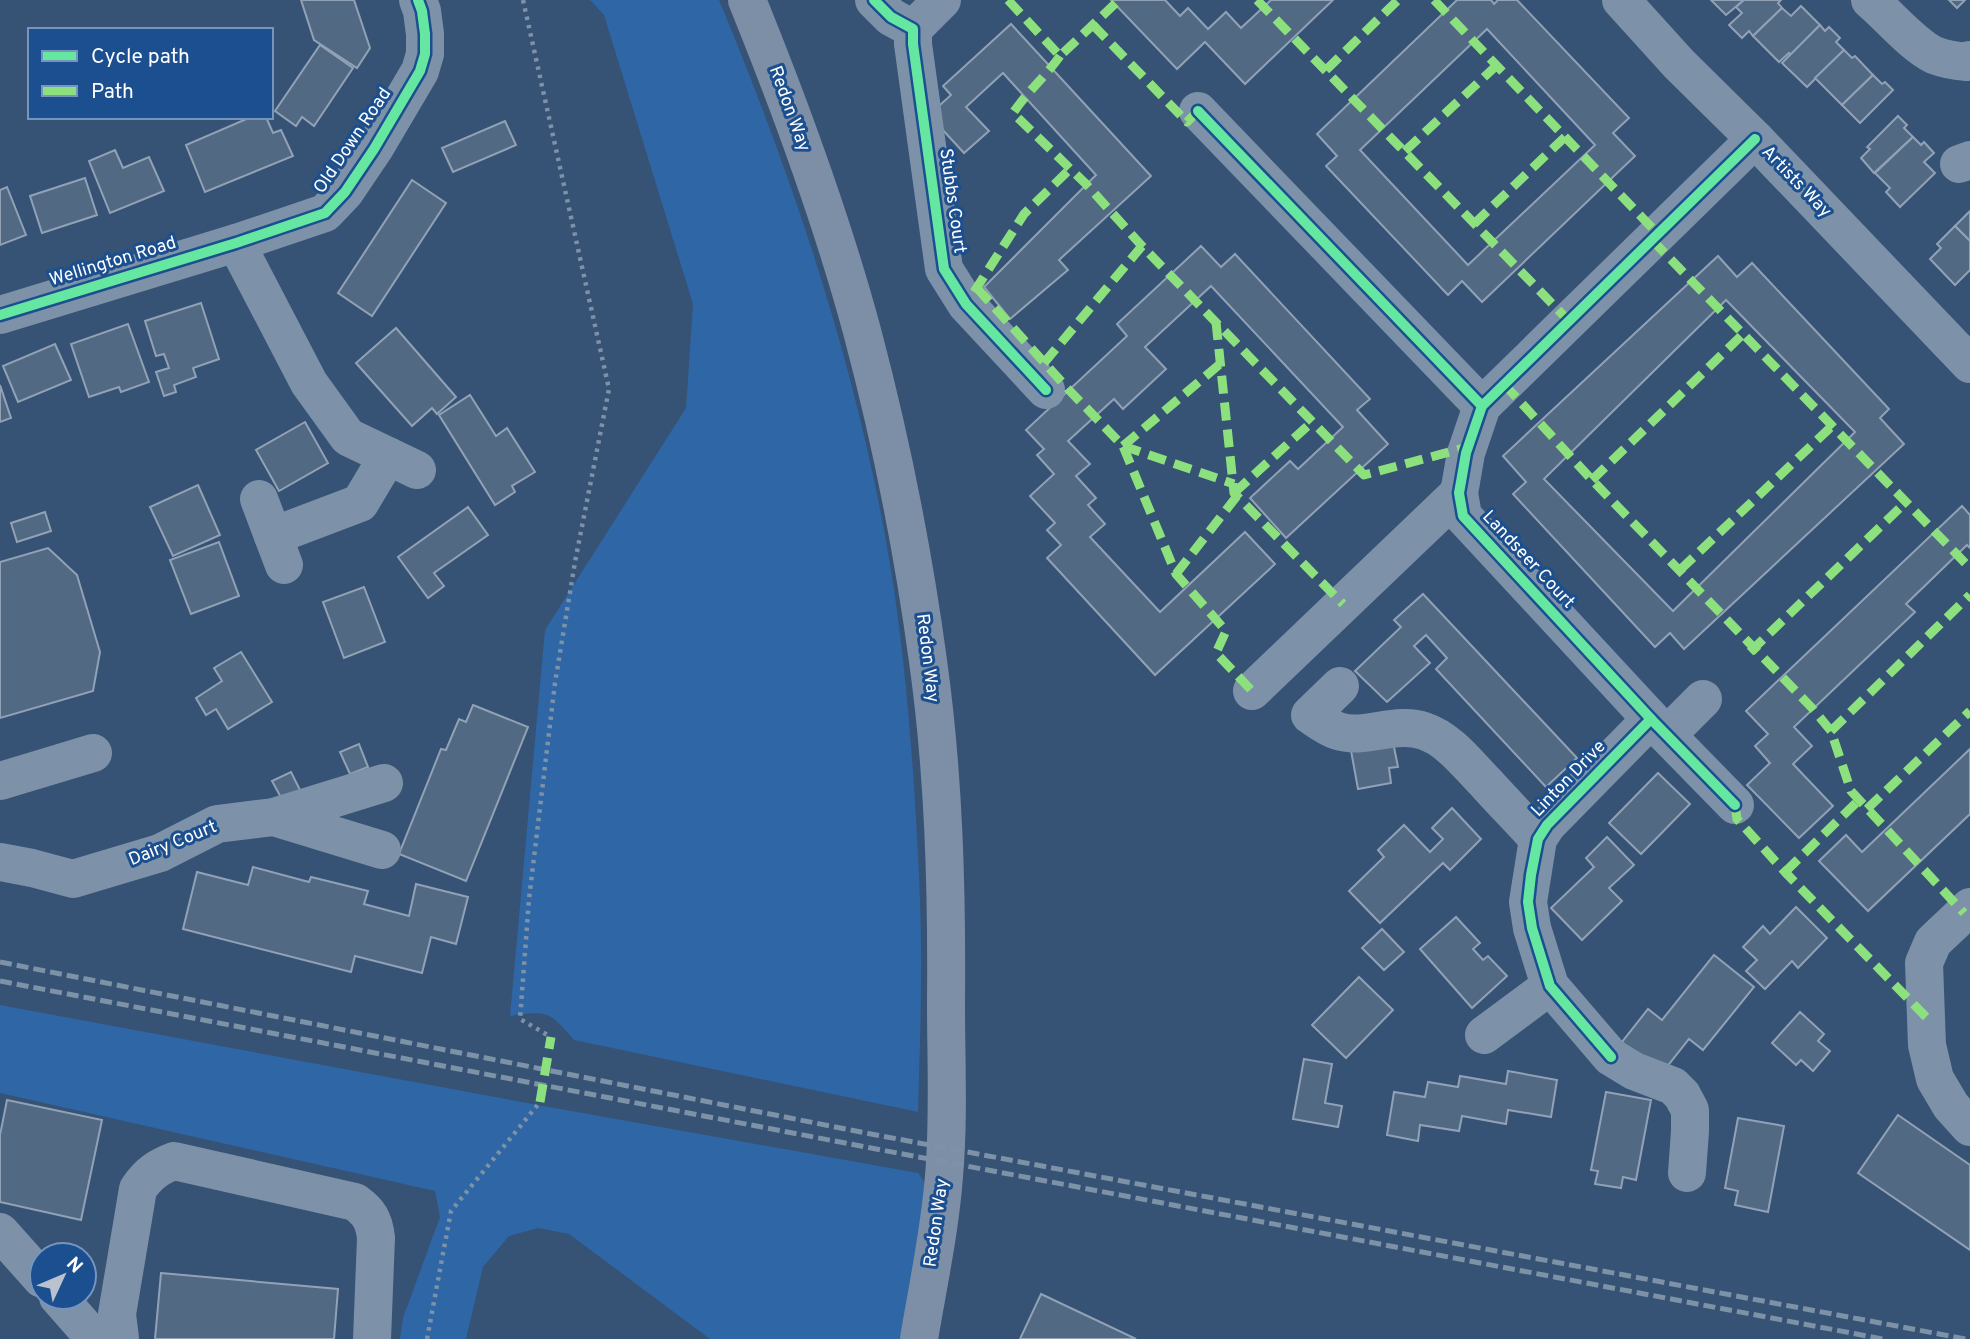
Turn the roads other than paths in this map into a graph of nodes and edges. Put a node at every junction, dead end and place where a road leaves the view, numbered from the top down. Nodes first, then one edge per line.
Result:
1 (418, 0) edge
2 (747, 0) edge
3 (874, 0) edge
4 (942, 0) edge
5 (1870, 0) edge
6 (1624, 1) edge
7 (913, 29) junction
8 (1969, 64) edge
9 (1198, 111) dead end
10 (1755, 139) junction
11 (236, 243) junction
12 (0, 314) edge
13 (1970, 364) edge
14 (1045, 390) dead end
15 (1482, 406) junction
16 (1459, 493) junction
17 (259, 499) dead end
18 (1340, 686) dead end
19 (1252, 691) dead end
20 (1703, 699) dead end
21 (1659, 727) junction
22 (93, 753) dead end
23 (0, 781) edge
24 (384, 783) dead end
25 (1735, 805) dead end
26 (274, 817) junction
27 (1538, 839) junction
28 (382, 850) dead end
29 (0, 862) edge
30 (1970, 907) edge
31 (1550, 986) junction
32 (1484, 1035) dead end
33 (1970, 1127) edge
34 (1687, 1173) dead end
35 (0, 1232) edge
36 (28, 1263) edge
37 (70, 1311) edge
38 (95, 1339) edge
39 (120, 1339) edge
40 (372, 1339) edge
41 (919, 1339) edge

1 - 11 street, Old Down Road
2 - 41 main road, Redon Way
3 - 7 street
4 - 7 street
5 - 8 street
6 - 10 street, Artists Way
7 - 14 street, Stubbs Court
9 - 15 street
10 - 13 street, Artists Way
10 - 15 street
11 - 12 street, Wellington Road
11 - 17 street
15 - 16 street
16 - 19 street
16 - 21 street, Landseer Court
18 - 27 street
20 - 21 street, Linton Drive
21 - 25 street, Landseer Court
21 - 27 street, Linton Drive
22 - 23 street
24 - 26 street, Dairy Court
26 - 28 street, Dairy Court
26 - 29 street, Dairy Court
27 - 31 street, Linton Drive
30 - 33 street
31 - 32 street
31 - 34 street, Linton Drive
35 - 36 street
37 - 38 street
39 - 40 street

